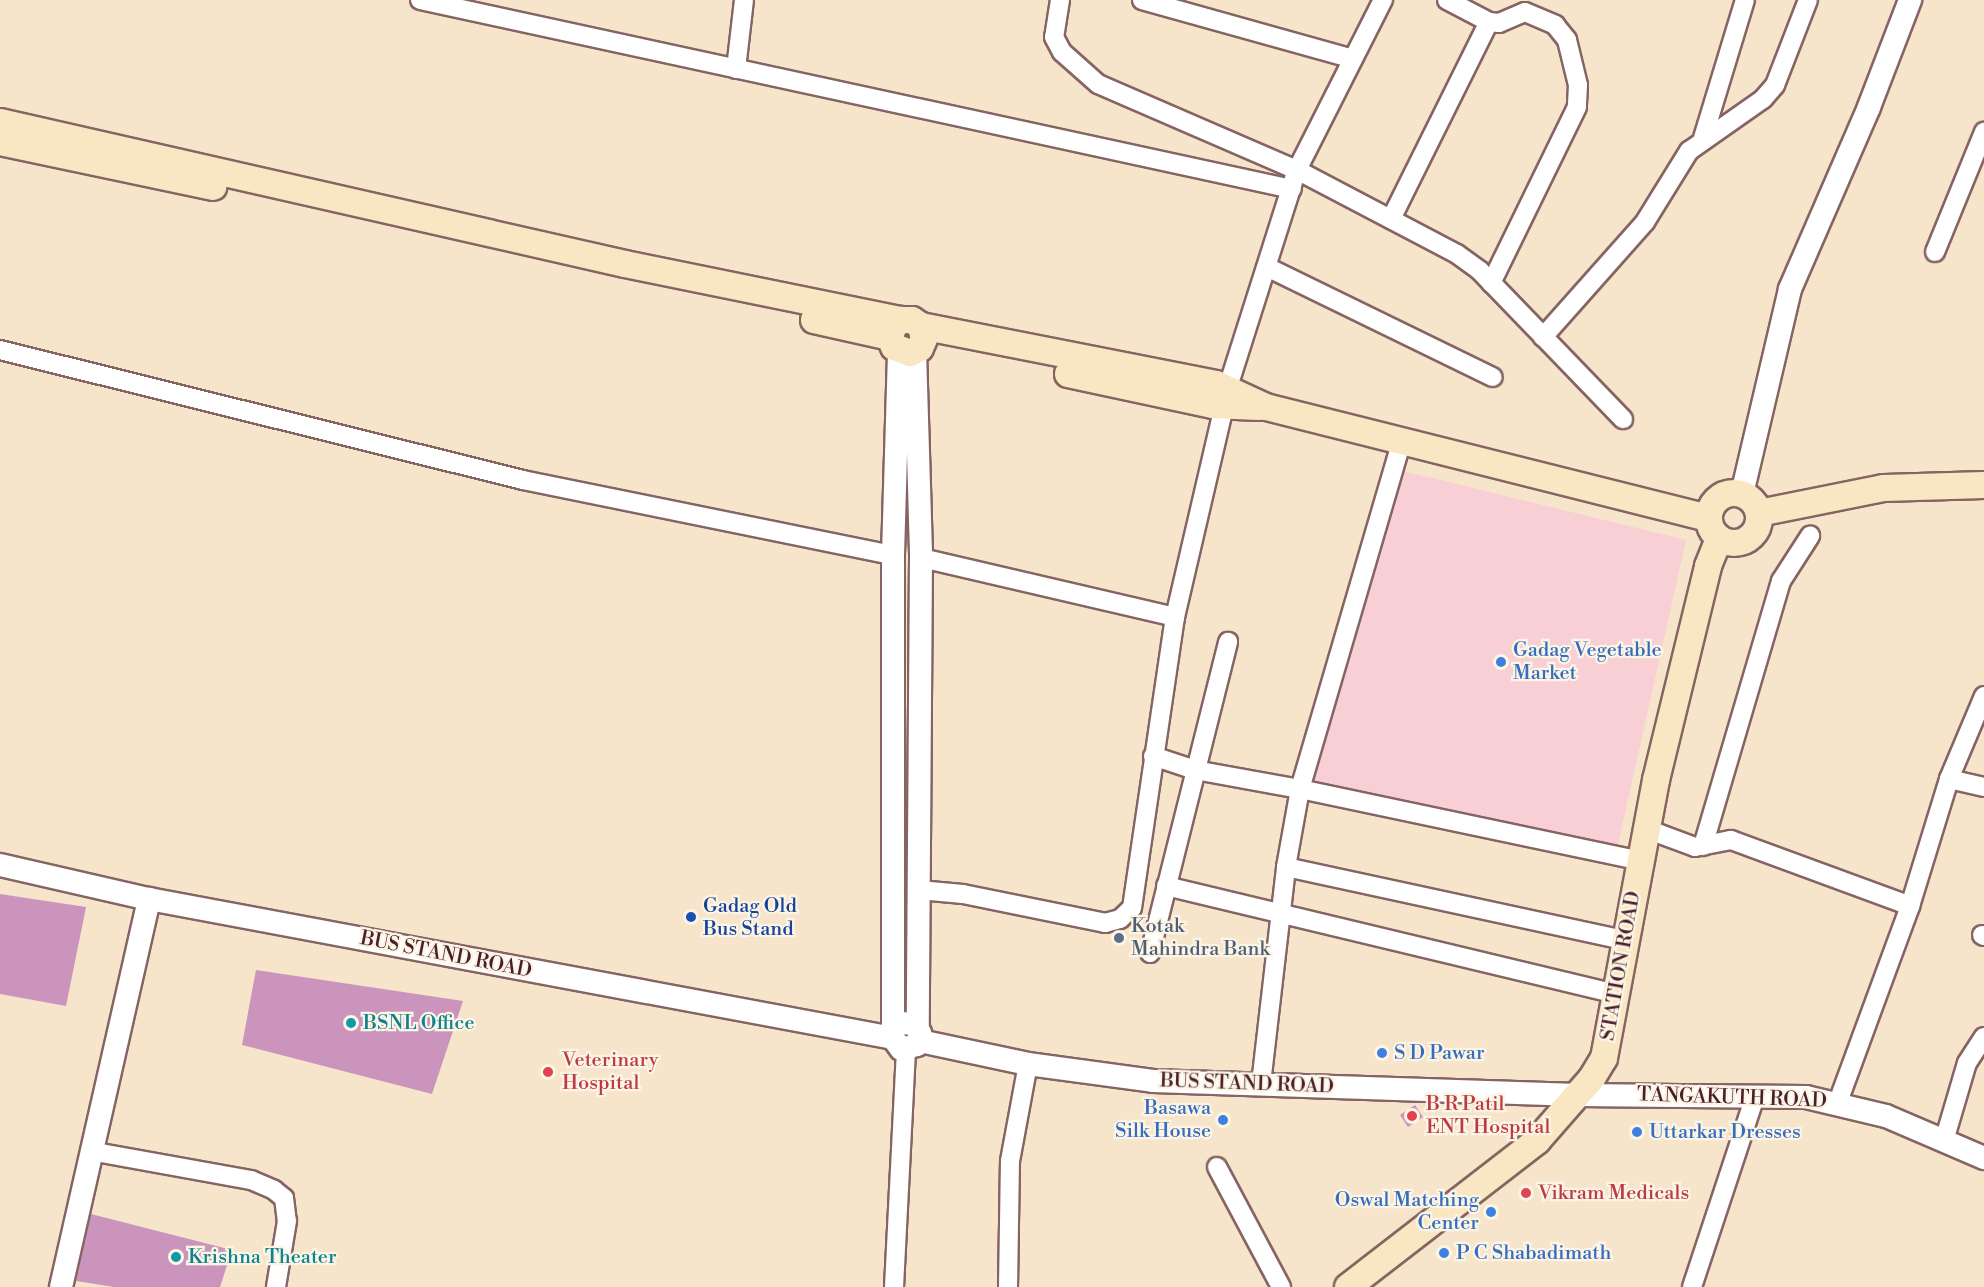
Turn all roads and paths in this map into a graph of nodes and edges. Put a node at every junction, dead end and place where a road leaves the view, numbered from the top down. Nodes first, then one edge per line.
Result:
1 (420, 0) edge
2 (744, 0) edge
3 (1060, 0) edge
4 (1142, 0) edge
5 (1383, 0) edge
6 (1447, 0) edge
7 (1744, 0) edge
8 (1808, 0) edge
9 (1910, 0) edge
10 (1489, 22) junction
11 (1353, 60) junction
12 (736, 69) junction
13 (0, 122) edge
14 (1984, 132) edge
15 (1703, 138) junction
16 (0, 142) edge
17 (1297, 170) junction
18 (1292, 189) junction
19 (1392, 219) junction
20 (1935, 252) dead end
21 (1267, 267) junction
22 (1491, 283) junction
23 (1543, 337) junction
24 (908, 338) junction
25 (0, 350) edge
26 (1493, 377) dead end
27 (1226, 397) junction
28 (1623, 419) dead end
29 (1401, 443) junction
30 (1984, 485) edge
31 (1742, 494) junction
32 (1759, 513) junction
33 (1714, 528) junction
34 (1810, 536) dead end
35 (893, 555) junction
36 (921, 558) junction
37 (1175, 617) junction
38 (1228, 642) dead end
39 (1984, 696) edge
40 (1153, 756) junction
41 (1195, 770) junction
42 (1949, 779) junction
43 (1984, 787) edge
44 (1300, 789) junction
45 (1647, 829) junction
46 (1703, 846) junction
47 (1641, 861) junction
48 (0, 865) edge
49 (1286, 867) junction
50 (1166, 886) junction
51 (919, 890) junction
52 (149, 899) junction
53 (1910, 906) junction
54 (1280, 914) junction
55 (1624, 940) junction
56 (1150, 952) dead end
57 (1615, 994) junction
58 (1984, 1036) edge
59 (906, 1037) junction
60 (1028, 1064) junction
61 (1261, 1084) junction
62 (1578, 1095) junction
63 (1755, 1095) junction
64 (1838, 1102) junction
65 (1944, 1141) junction
66 (90, 1151) junction
67 (1984, 1158) edge
68 (1216, 1167) dead end
69 (61, 1287) edge
70 (276, 1287) edge
71 (894, 1287) edge
72 (1008, 1287) edge
73 (1281, 1287) edge
74 (1348, 1287) edge
75 (1692, 1287) edge

1 - 12 street
2 - 12 street
3 - 17 street
4 - 11 street
5 - 11 street
6 - 10 street
7 - 15 street
8 - 15 street
9 - 31 street
10 - 19 street
10 - 22 street
11 - 17 street
12 - 18 street
13 - 24 main road
14 - 20 street
15 - 23 street
16 - 24 main road
17 - 18 street
17 - 19 street
18 - 21 street
19 - 22 street
21 - 26 street
21 - 27 street
22 - 23 street
23 - 28 street
24 - 27 main road
24 - 35 street
24 - 36 street
25 - 35 street
27 - 29 main road
27 - 37 street
29 - 33 main road
29 - 44 street
30 - 32 main road
31 - 32 main road
31 - 33 main road
32 - 33 main road
33 - 45 main road, STATION ROAD
34 - 46 street
35 - 59 street
36 - 37 street
36 - 51 street
37 - 40 street
38 - 41 street
39 - 42 street
40 - 41 street
40 - 51 street
41 - 44 street
41 - 50 street
42 - 43 street
42 - 53 street
44 - 47 street
44 - 49 street
45 - 46 street
45 - 47 main road, STATION ROAD
46 - 53 street
47 - 55 main road, STATION ROAD
48 - 52 street, BUS STAND ROAD
49 - 54 street
49 - 55 street
50 - 54 street
50 - 56 street
51 - 59 street
52 - 59 street, BUS STAND ROAD
52 - 66 street
53 - 64 street
54 - 57 street
54 - 61 street
55 - 57 main road, STATION ROAD
57 - 62 main road, STATION ROAD
58 - 65 street
59 - 60 street, BUS STAND ROAD
59 - 71 street
60 - 61 street, BUS STAND ROAD
60 - 72 street
61 - 62 street, BUS STAND ROAD
62 - 63 street, TANGAKUTH ROAD
62 - 74 main road, STATION ROAD
63 - 64 street, TANGAKUTH ROAD
63 - 75 street
64 - 65 street, TANGAKUTH ROAD
65 - 67 street, TANGAKUTH ROAD
66 - 69 street
66 - 70 street
68 - 73 street

